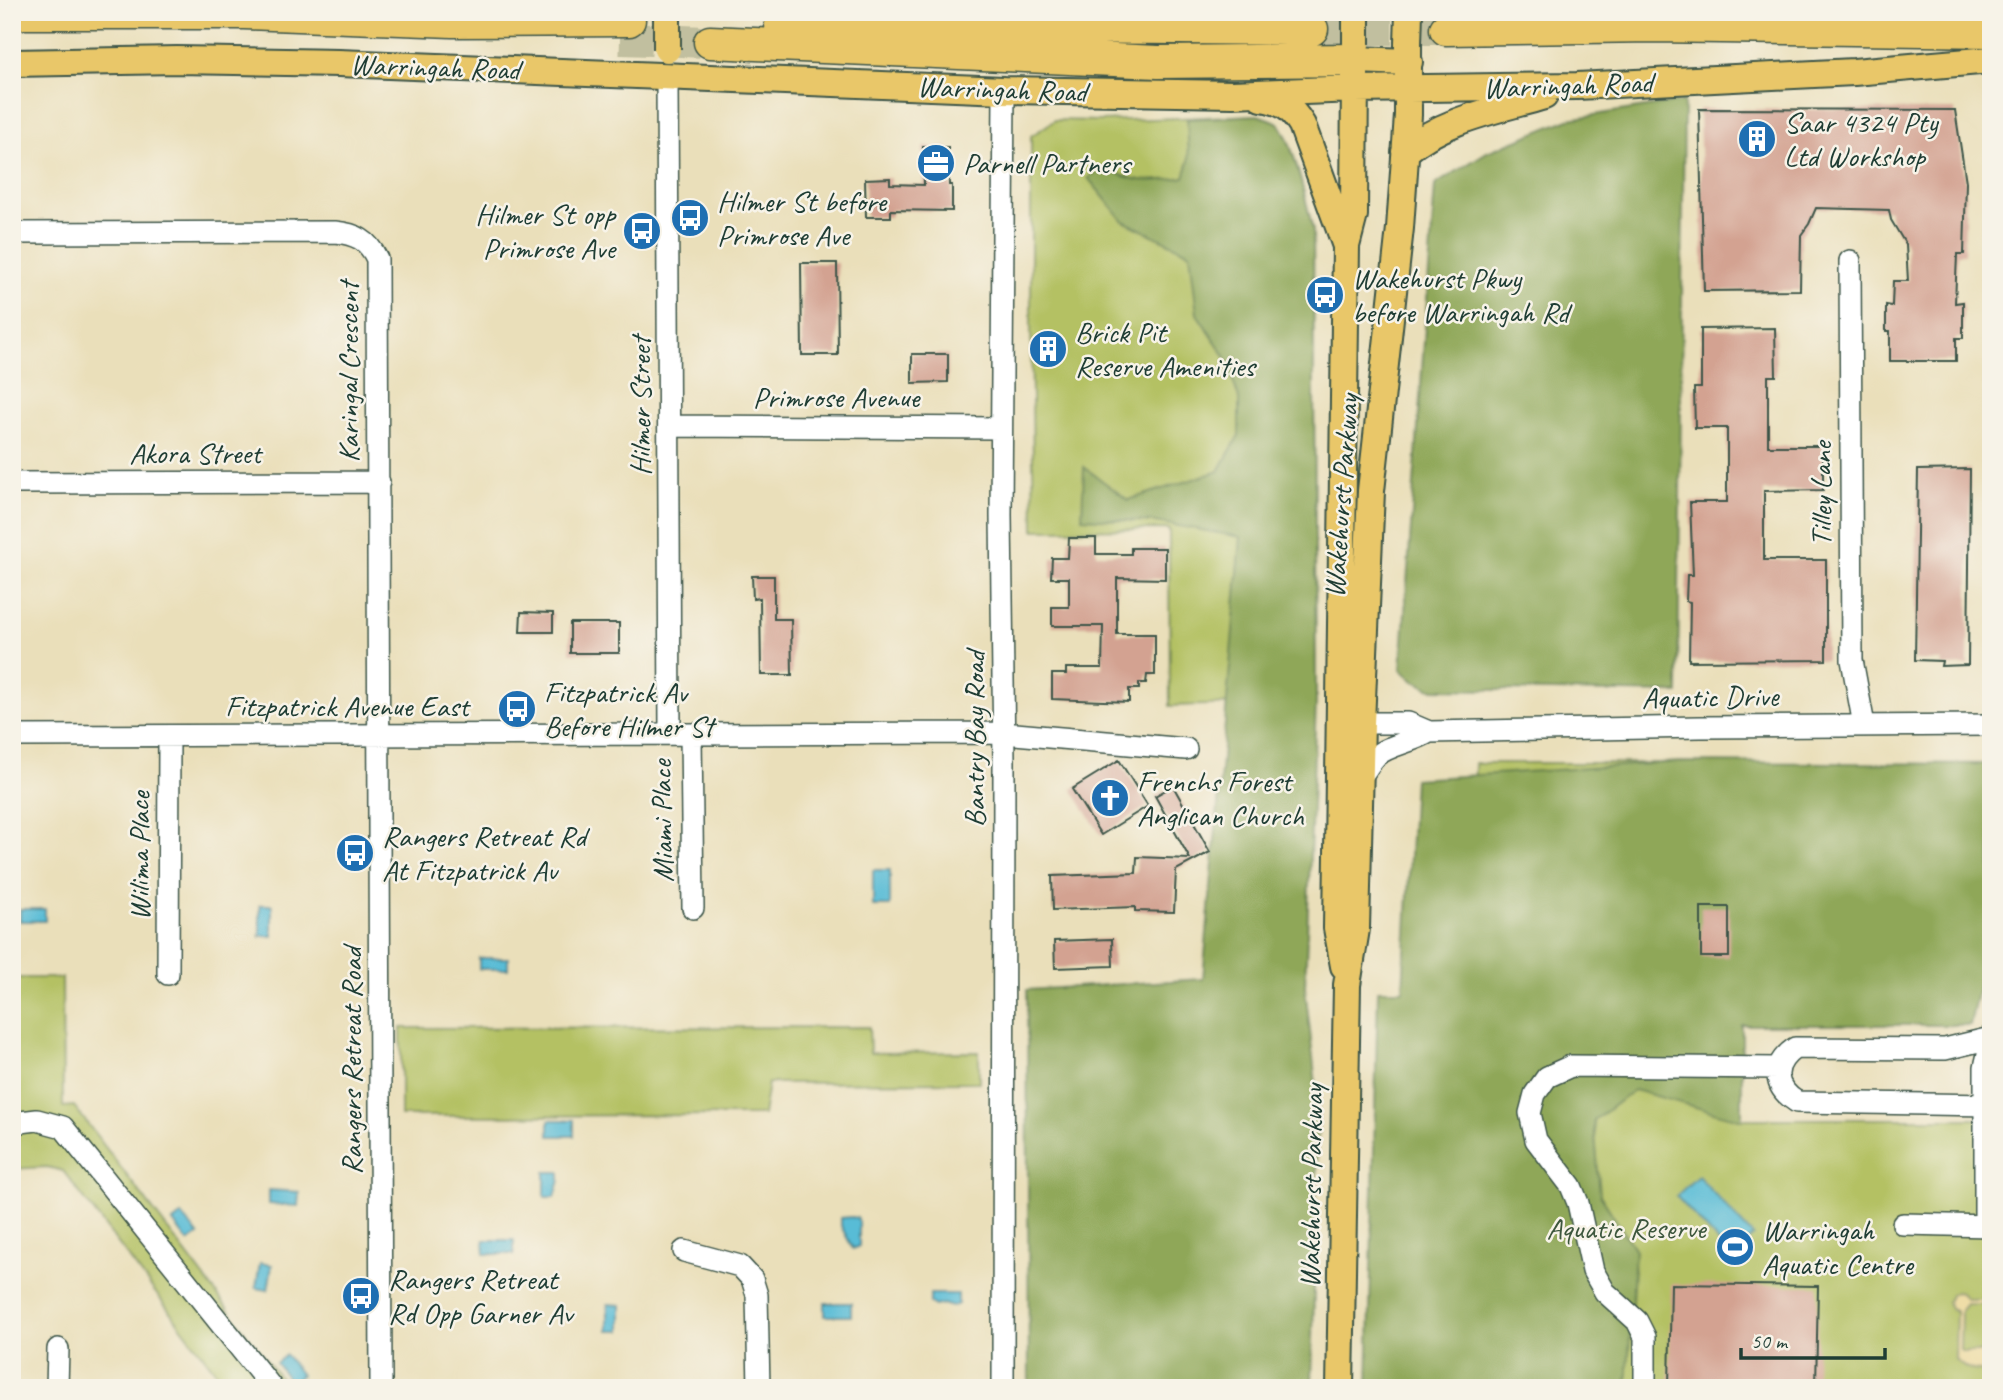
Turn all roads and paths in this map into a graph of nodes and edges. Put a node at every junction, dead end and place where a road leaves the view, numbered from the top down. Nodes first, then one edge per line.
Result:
1 (667, 12) edge
2 (1356, 12) edge
3 (1409, 12) edge
4 (12, 13) edge
5 (1312, 29) tunnel mouth
6 (1446, 29) tunnel mouth
7 (624, 30) tunnel mouth
8 (1991, 32) edge
9 (1991, 60) edge
10 (12, 63) edge
11 (1355, 64) junction
12 (1409, 65) junction
13 (667, 77) junction
14 (1577, 86) junction
15 (1004, 90) junction
16 (1233, 94) junction
17 (1405, 152) junction
18 (12, 233) edge
19 (1346, 246) junction
20 (1850, 261) dead end
21 (670, 426) junction
22 (1001, 428) junction
23 (379, 482) junction
24 (12, 483) edge
25 (1350, 723) junction
26 (1864, 725) junction
27 (1991, 725) edge
28 (1429, 732) junction
29 (1004, 733) junction
30 (380, 734) junction
31 (681, 734) junction
32 (12, 736) edge
33 (169, 737) junction
34 (1186, 749) dead end
35 (1359, 779) junction
36 (693, 908) dead end
37 (168, 974) dead end
38 (1347, 985) junction
39 (1991, 1039) edge
40 (1778, 1068) junction
41 (1988, 1105) edge
42 (12, 1123) edge
43 (1902, 1224) dead end
44 (1988, 1226) edge
45 (684, 1251) dead end
46 (58, 1349) dead end
47 (57, 1388) edge
48 (272, 1388) edge
49 (381, 1388) edge
50 (759, 1388) edge
51 (1003, 1388) edge
52 (1340, 1388) edge
53 (1645, 1388) edge

1 - 13 main road, bridge
2 - 11 main road, Wakehurst Parkway, bridge
3 - 12 main road, Wakehurst Parkway, bridge
4 - 7 highway, Warringah Road
5 - 11 highway, Warringah Road
6 - 8 highway, Warringah Road
9 - 14 main road, Warringah Road
10 - 13 main road, Warringah Road
11 - 12 main road, Warringah Road
11 - 16 main road, Warringah Road
11 - 19 main road, Wakehurst Parkway
12 - 14 main road, Warringah Road
12 - 17 main road, Wakehurst Parkway
13 - 15 main road, Warringah Road
13 - 21 street, Hilmer Street
14 - 17 main road
15 - 16 main road, Warringah Road
15 - 22 street, Bantry Bay Road
16 - 19 main road
17 - 25 main road, Wakehurst Parkway
18 - 23 street, Karingal Crescent
19 - 25 main road, Wakehurst Parkway
20 - 26 street, Tilley Lane
21 - 22 street, Primrose Avenue
21 - 31 street, Hilmer Street
22 - 29 street, Bantry Bay Road
23 - 24 street, Akora Street
23 - 30 street, Karingal Crescent
25 - 28 street, Aquatic Drive
25 - 35 main road, Wakehurst Parkway
25 - 38 main road, Wakehurst Parkway
26 - 27 street, Aquatic Drive
26 - 28 street, Aquatic Drive
28 - 35 street, Aquatic Drive
29 - 31 street, Fitzpatrick Avenue East
29 - 34 street, Fitzpatrick Avenue East
29 - 51 street, Bantry Bay Road
30 - 31 street, Fitzpatrick Avenue East
30 - 33 street, Fitzpatrick Avenue East
30 - 49 street, Rangers Retreat Road
31 - 36 street, Miami Place
32 - 33 street, Fitzpatrick Avenue East
33 - 37 street, Wilima Place
35 - 38 main road, Wakehurst Parkway
38 - 52 main road, Wakehurst Parkway
39 - 40 street
39 - 41 street
40 - 41 street
40 - 53 street
41 - 44 street
42 - 48 street
43 - 44 street
45 - 50 street
46 - 47 street

